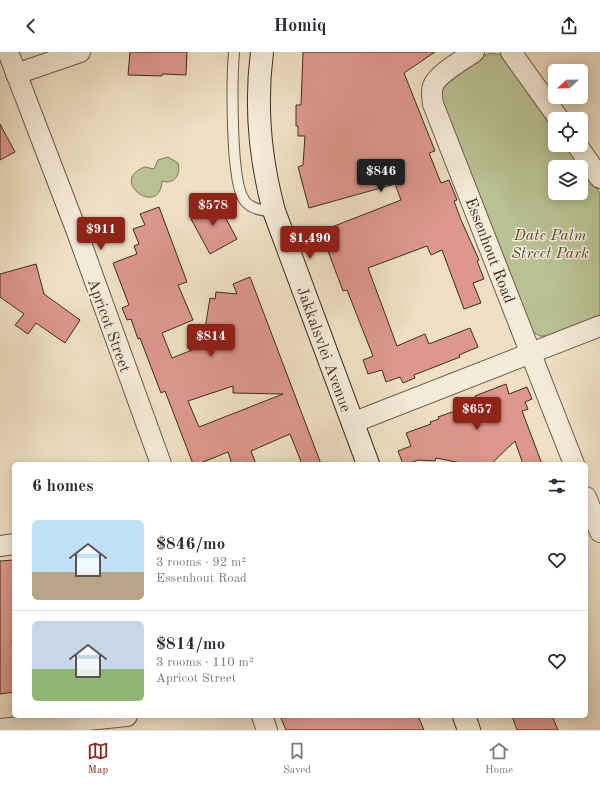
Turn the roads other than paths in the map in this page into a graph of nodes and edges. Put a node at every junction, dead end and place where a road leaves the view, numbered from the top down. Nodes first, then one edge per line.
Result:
1 (8, 52) edge
2 (80, 52) edge
3 (234, 52) edge
4 (262, 52) edge
5 (474, 52) edge
6 (511, 52) edge
7 (16, 74) junction
8 (554, 112) edge
9 (582, 152) edge
10 (600, 178) edge
11 (274, 211) junction
12 (600, 326) edge
13 (531, 353) junction
14 (352, 423) junction
15 (160, 462) edge
16 (367, 462) edge
17 (573, 462) edge
18 (588, 501) edge
19 (598, 520) edge
20 (12, 544) edge
21 (0, 546) edge
22 (107, 718) edge
23 (263, 718) edge
24 (465, 718) edge
25 (0, 729) edge
26 (267, 730) edge
27 (469, 730) edge

1 - 7 street, Apricot Street
2 - 7 street
3 - 11 lane
4 - 11 street, Jakkalsvlei Avenue
5 - 13 street, Essenhout Road
6 - 8 street
7 - 15 street, Apricot Street
9 - 10 street
11 - 14 street, Jakkalsvlei Avenue
12 - 13 street
13 - 14 street
13 - 17 street, Essenhout Road
14 - 16 street, Jakkalsvlei Avenue
18 - 19 street
20 - 21 street
22 - 25 street
23 - 26 street
24 - 27 street

